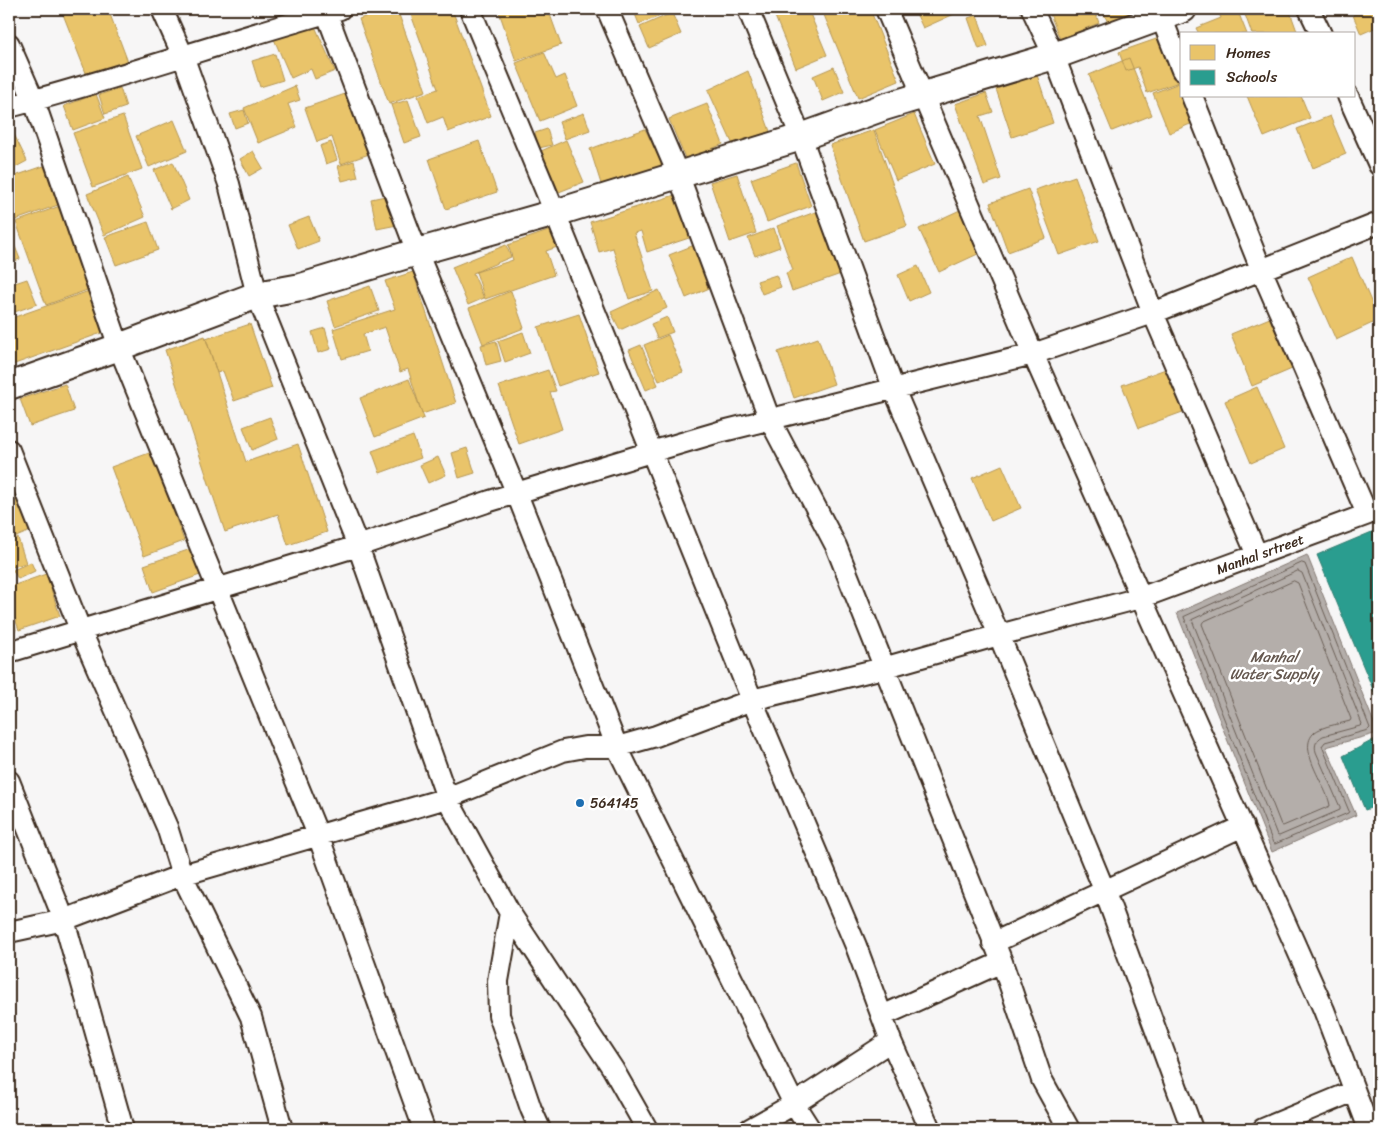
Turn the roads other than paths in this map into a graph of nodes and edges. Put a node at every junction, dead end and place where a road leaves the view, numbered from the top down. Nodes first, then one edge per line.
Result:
1 (162, 9) edge
2 (470, 9) edge
3 (607, 9) edge
4 (748, 9) edge
5 (886, 9) edge
6 (1032, 9) edge
7 (1309, 9) edge
8 (330, 10) edge
9 (1167, 12) edge
10 (1319, 32) edge
11 (9, 44) edge
12 (183, 56) junction
13 (1054, 56) junction
14 (1180, 62) edge
15 (924, 95) junction
16 (1193, 98) edge
17 (1349, 98) edge
18 (34, 101) junction
19 (9, 107) edge
20 (801, 137) junction
21 (1379, 165) edge
22 (678, 174) junction
23 (555, 213) junction
24 (1379, 223) edge
25 (417, 252) junction
26 (1261, 270) junction
27 (257, 295) junction
28 (1153, 313) junction
29 (119, 347) junction
30 (1032, 354) junction
31 (9, 386) edge
32 (893, 387) junction
33 (770, 420) junction
34 (9, 450) edge
35 (651, 452) junction
36 (517, 494) junction
37 (1373, 512) edge
38 (358, 546) junction
39 (1257, 555) junction
40 (217, 588) junction
41 (1140, 598) junction
42 (80, 629) junction
43 (999, 635) junction
44 (9, 652) edge
45 (883, 668) junction
46 (752, 700) junction
47 (616, 747) junction
48 (9, 781) edge
49 (447, 798) junction
50 (1243, 826) junction
51 (318, 835) junction
52 (182, 875) junction
53 (1106, 892) junction
54 (510, 913) junction
55 (64, 920) junction
56 (9, 932) edge
57 (994, 943) junction
58 (1002, 962) junction
59 (882, 1016) junction
60 (891, 1041) junction
61 (1354, 1091) junction
62 (794, 1104) junction
63 (123, 1129) edge
64 (282, 1129) edge
65 (424, 1129) edge
66 (540, 1129) edge
67 (647, 1129) edge
68 (750, 1129) edge
69 (810, 1129) edge
70 (930, 1129) edge
71 (1069, 1129) edge
72 (1192, 1129) edge
73 (1263, 1129) edge
74 (1368, 1129) edge

1 - 12 street
2 - 23 street
3 - 22 street
4 - 20 street
5 - 15 street
6 - 13 street
7 - 10 street
8 - 12 street
8 - 25 street
9 - 13 street
9 - 14 street
11 - 18 street
12 - 18 street
12 - 27 street
13 - 15 street
13 - 28 street
15 - 20 street
15 - 30 street
16 - 26 street
17 - 21 street
18 - 19 street
18 - 29 street
20 - 22 street
20 - 32 street
22 - 23 street
22 - 33 street
23 - 25 street
23 - 35 street
24 - 26 street
25 - 27 street
25 - 36 street
26 - 28 street
26 - 37 street
27 - 29 street
27 - 38 street
28 - 30 street
28 - 39 street
29 - 31 street
29 - 40 street
30 - 32 street
30 - 41 street
32 - 33 street
32 - 43 street
33 - 35 street
33 - 45 street
34 - 42 street
35 - 36 street
35 - 46 street
36 - 38 street
36 - 47 street
37 - 39 street, Manhal srtreet
38 - 40 street
38 - 49 street
39 - 41 street, Manhal srtreet
40 - 42 street
40 - 51 street
41 - 43 street, Manhal srtreet
41 - 50 street
42 - 44 street
42 - 52 street
43 - 45 street, Manhal srtreet
43 - 53 street
45 - 46 street, Manhal srtreet
45 - 57 street
46 - 47 street, Manhal srtreet
46 - 59 street
47 - 49 street, Manhal srtreet
47 - 62 street
48 - 55 street
49 - 51 street, Manhal srtreet
49 - 54 street
50 - 53 street
50 - 61 street
51 - 52 street, Manhal srtreet
51 - 65 street
52 - 55 street, Manhal srtreet
52 - 64 street
53 - 57 street
53 - 72 street
54 - 66 street
54 - 67 street
55 - 56 street, Manhal srtreet
55 - 63 street
57 - 58 street
58 - 59 street
58 - 71 street
59 - 60 street
60 - 62 street
60 - 70 street
61 - 73 street
61 - 74 street
62 - 68 street
62 - 69 street

